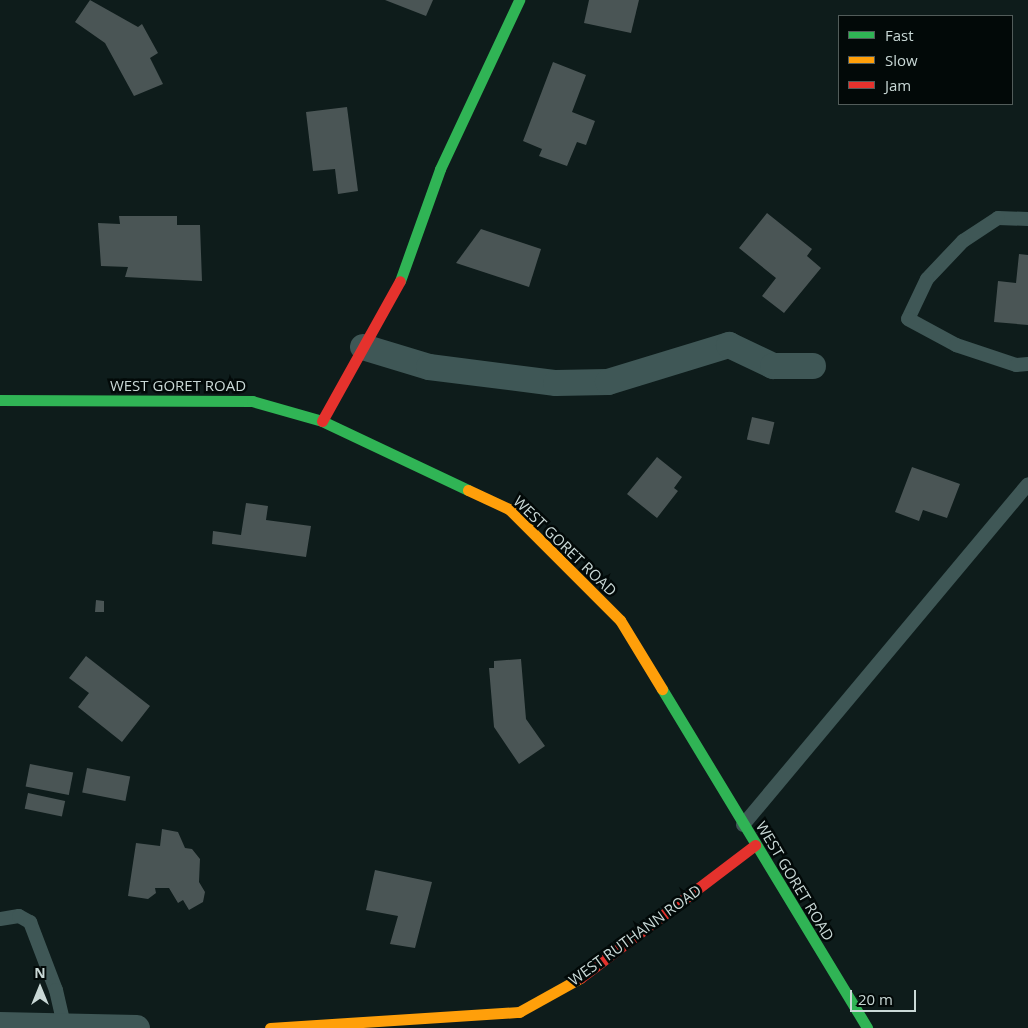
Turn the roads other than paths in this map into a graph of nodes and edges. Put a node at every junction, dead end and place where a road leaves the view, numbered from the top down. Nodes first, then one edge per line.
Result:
1 (520, 0) edge
2 (1028, 219) edge
3 (363, 347) junction
4 (1028, 364) edge
5 (813, 366) dead end
6 (0, 400) edge
7 (322, 421) junction
8 (1028, 484) edge
9 (743, 825) junction
10 (755, 845) junction
11 (0, 919) edge
12 (0, 1025) edge
13 (64, 1026) junction
14 (137, 1028) edge
15 (270, 1028) edge
16 (867, 1028) edge

1 - 3 street
2 - 4 lane
3 - 5 street
3 - 7 street
6 - 7 street, WEST GORET ROAD
7 - 9 street, WEST GORET ROAD
8 - 9 lane
9 - 10 street, WEST GORET ROAD
10 - 15 street, WEST RUTHANN ROAD
10 - 16 street, WEST GORET ROAD
11 - 13 lane
12 - 13 street
13 - 14 street

